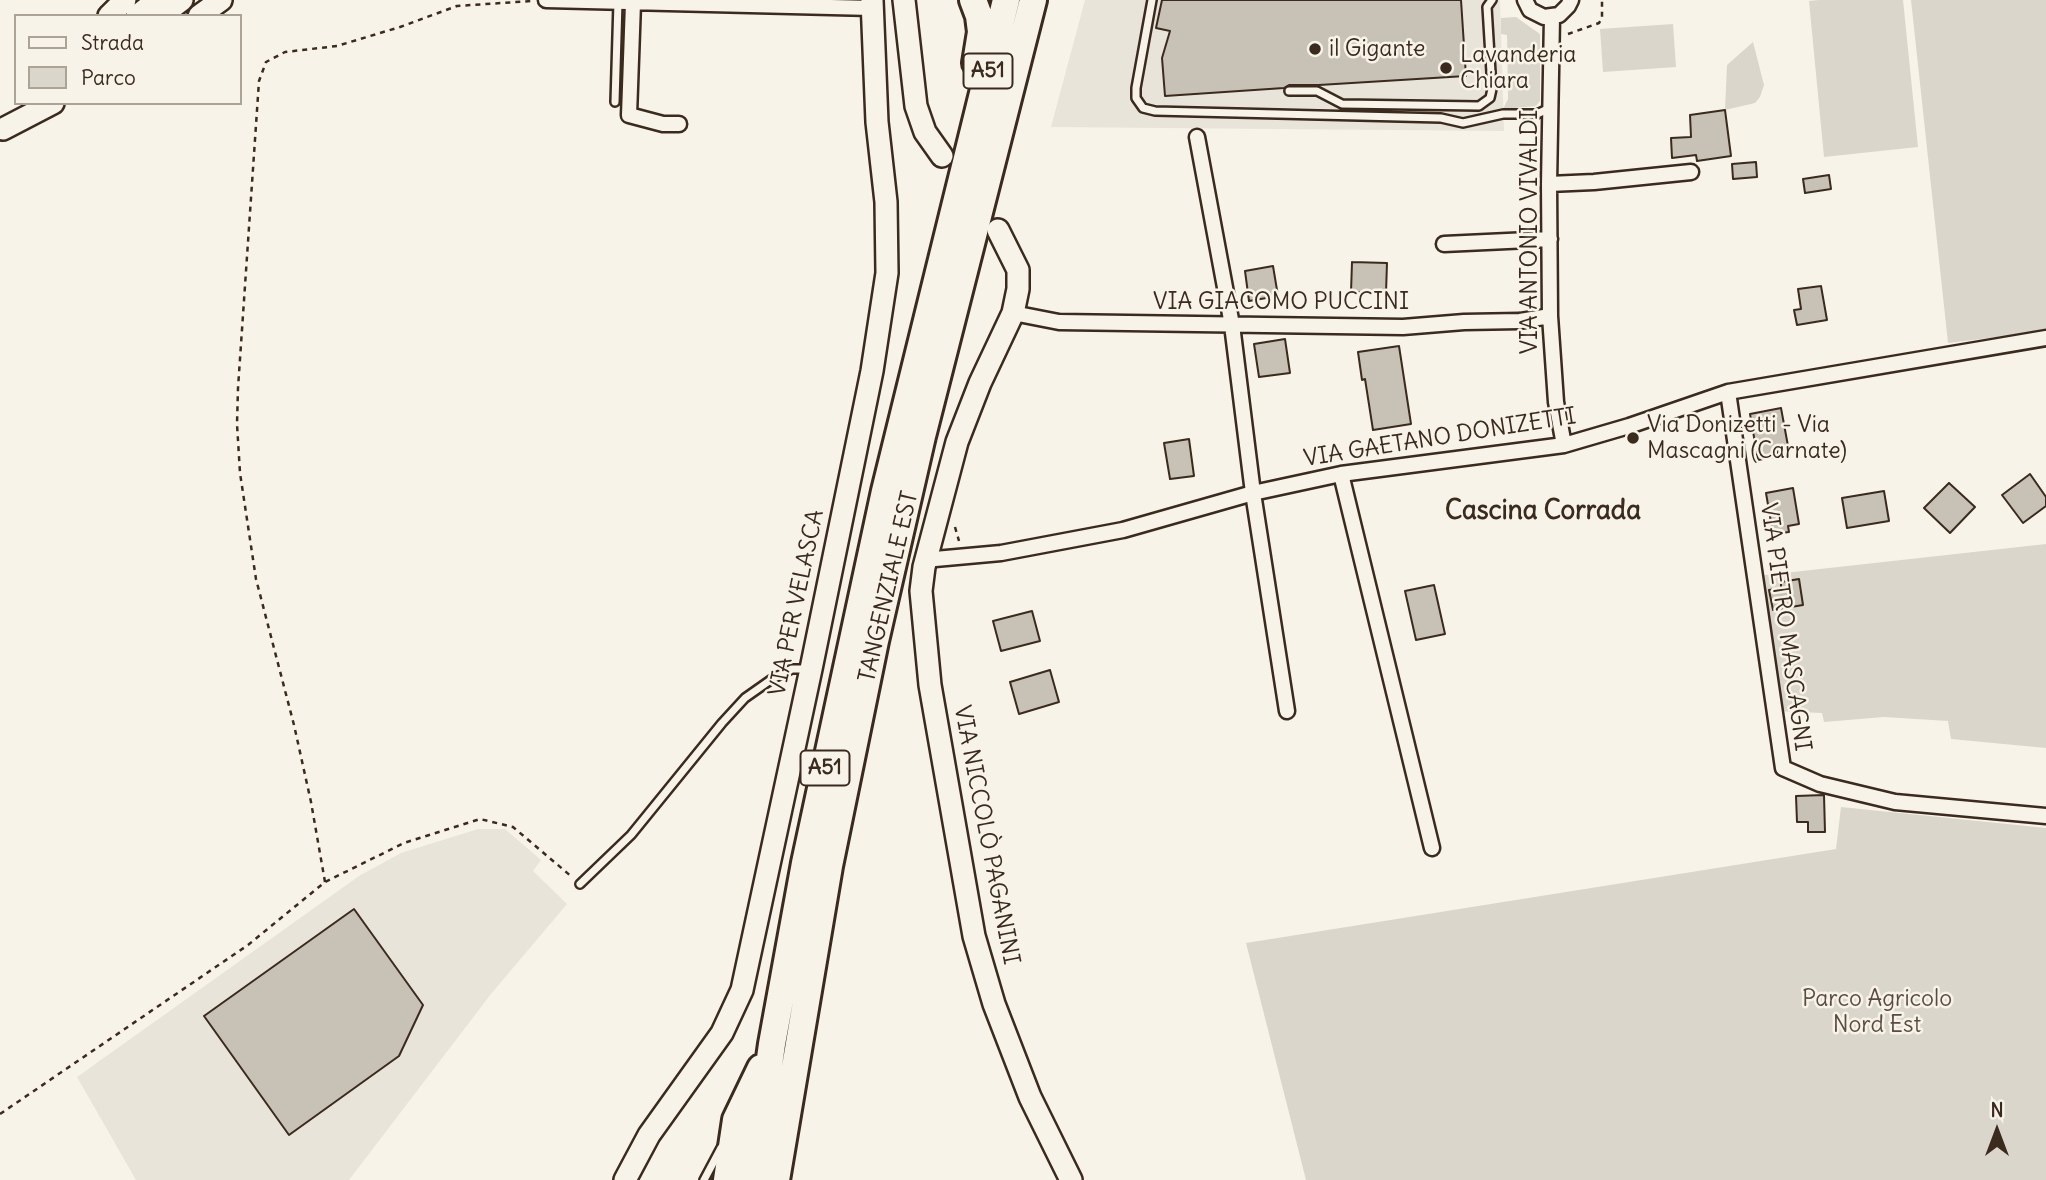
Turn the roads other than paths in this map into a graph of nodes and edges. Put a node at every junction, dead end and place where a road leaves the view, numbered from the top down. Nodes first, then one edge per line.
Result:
1 (125, 0) edge
2 (157, 0) edge
3 (182, 0) edge
4 (221, 0) edge
5 (546, 0) edge
6 (904, 0) edge
7 (973, 0) edge
8 (1006, 0) edge
9 (1047, 0) edge
10 (1152, 0) edge
11 (1492, 0) edge
12 (1525, 0) edge
13 (1571, 0) edge
14 (618, 2) junction
15 (633, 3) junction
16 (872, 4) edge
17 (1030, 11) edge
18 (110, 14) edge
19 (140, 14) edge
20 (164, 14) edge
21 (202, 14) edge
22 (1552, 17) junction
23 (1289, 91) dead end
24 (615, 102) dead end
25 (25, 105) edge
26 (31, 105) edge
27 (37, 105) edge
28 (49, 105) edge
29 (1552, 107) junction
30 (679, 124) dead end
31 (2, 130) edge
32 (1197, 137) dead end
33 (970, 142) junction
34 (942, 156) dead end
35 (1691, 172) dead end
36 (1549, 184) junction
37 (998, 230) dead end
38 (1550, 239) junction
39 (1444, 244) dead end
40 (1013, 313) junction
41 (1550, 316) junction
42 (1232, 325) junction
43 (2046, 338) edge
44 (1728, 392) junction
45 (1564, 445) junction
46 (1341, 474) junction
47 (1253, 493) junction
48 (929, 559) junction
49 (811, 669) junction
50 (1287, 711) dead end
51 (2046, 816) edge
52 (1432, 848) dead end
53 (580, 884) road end
54 (772, 1044) junction
55 (736, 1120) junction
56 (625, 1180) edge
57 (704, 1180) edge
58 (727, 1180) edge
59 (752, 1180) edge
60 (776, 1180) edge
61 (1071, 1180) edge

1 - 18 street
2 - 19 street
3 - 20 street
4 - 21 street
5 - 14 street
6 - 34 street
7 - 33 highway
8 - 33 highway, TANGENZIALE EST / A51
9 - 17 highway
10 - 29 lane
11 - 23 lane
12 - 22 street
13 - 22 street
14 - 15 street
14 - 24 lane
15 - 16 street
15 - 30 street
16 - 49 street, VIA PER VELASCA
17 - 60 highway, TANGENZIALE EST / A51
22 - 29 street, VIA ANTONIO VIVALDI
25 - 31 street
26 - 31 street
27 - 31 street
28 - 31 street
29 - 36 street, VIA ANTONIO VIVALDI
32 - 42 street
33 - 54 highway, TANGENZIALE EST / A51
35 - 36 street
36 - 38 street, VIA ANTONIO VIVALDI
37 - 40 street, VIA NICCOLÒ PAGANINI
38 - 39 street
38 - 41 street, VIA ANTONIO VIVALDI
40 - 42 street, VIA GIACOMO PUCCINI
40 - 48 street, VIA NICCOLÒ PAGANINI
41 - 42 street, VIA GIACOMO PUCCINI
41 - 45 street, VIA ANTONIO VIVALDI
42 - 47 street
43 - 44 street, VIA GAETANO DONIZETTI
44 - 45 street, VIA GAETANO DONIZETTI
44 - 51 street, VIA PIETRO MASCAGNI
45 - 46 street, VIA GAETANO DONIZETTI
46 - 47 street, VIA GAETANO DONIZETTI
46 - 52 street
47 - 48 street, VIA GAETANO DONIZETTI
47 - 50 street
48 - 61 street, VIA NICCOLÒ PAGANINI
49 - 53 lane
49 - 56 street, VIA PER VELASCA
54 - 55 highway
54 - 59 highway, TANGENZIALE EST / A51
55 - 57 lane
55 - 58 highway

